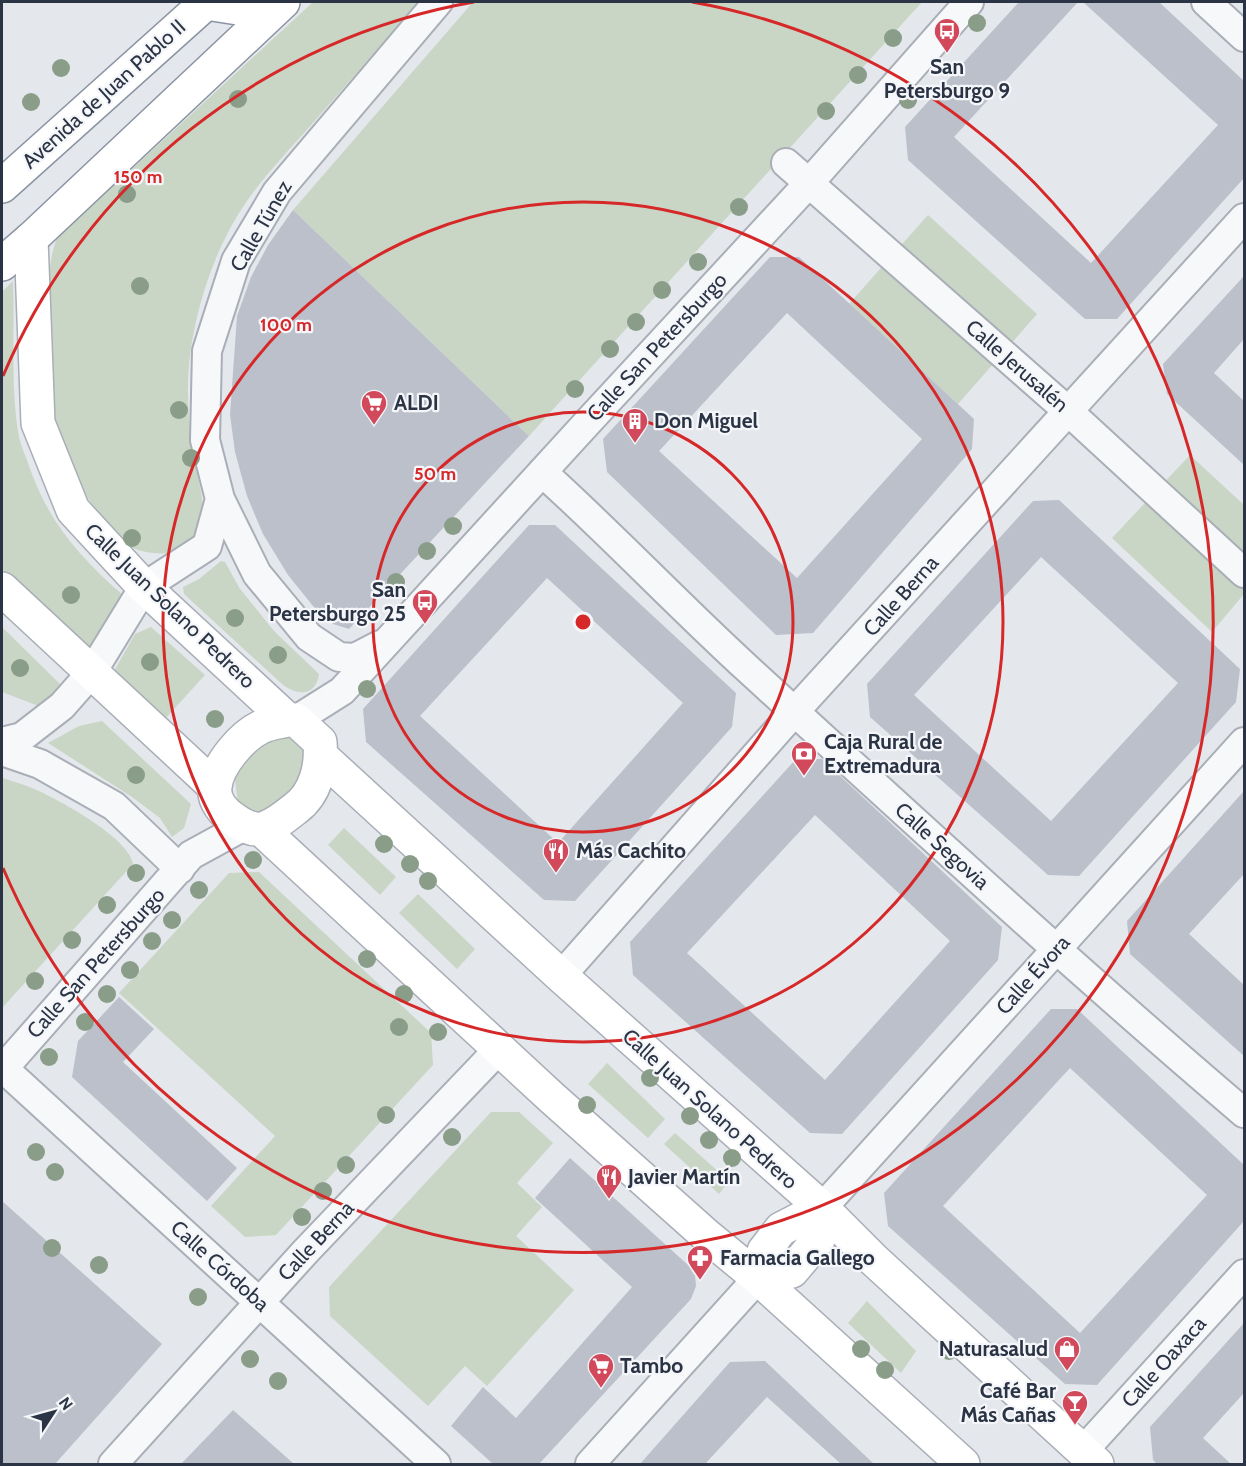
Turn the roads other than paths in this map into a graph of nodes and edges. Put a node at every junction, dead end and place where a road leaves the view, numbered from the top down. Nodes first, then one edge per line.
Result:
1 (205, 2) edge
2 (438, 2) edge
3 (969, 2) edge
4 (1206, 2) edge
5 (276, 7) edge
6 (1245, 37) edge
7 (786, 163) dead end
8 (809, 183) junction
9 (2, 186) edge
10 (1245, 218) edge
11 (31, 239) junction
12 (2, 264) edge
13 (1069, 412) junction
14 (542, 472) junction
15 (220, 499) junction
16 (1245, 573) edge
17 (144, 588) junction
18 (2, 589) edge
19 (388, 640) junction
20 (92, 672) junction
21 (342, 692) junction
22 (795, 711) junction
23 (292, 720) junction
24 (2, 742) edge
25 (1245, 742) edge
26 (321, 749) junction
27 (2, 751) edge
28 (216, 795) junction
29 (253, 827) junction
30 (186, 862) junction
31 (1056, 949) junction
32 (561, 976) junction
33 (500, 1048) junction
34 (2, 1069) edge
35 (1245, 1113) edge
36 (822, 1208) junction
37 (1245, 1274) edge
38 (759, 1278) junction
39 (260, 1302) junction
40 (1090, 1458) edge
41 (113, 1464) edge
42 (436, 1464) edge
43 (590, 1464) edge
44 (963, 1464) edge

1 - 5 main road
1 - 9 main road, Avenida de Juan Pablo II
2 - 15 street, Calle Túnez
3 - 8 street, Calle San Petersburgo
4 - 6 street
5 - 11 main road
7 - 8 street, Calle Jerusalén
8 - 13 street, Calle Jerusalén
8 - 14 street, Calle San Petersburgo
10 - 13 street, Calle Berna
11 - 12 main road
11 - 17 main road, Calle Juan Solano Pedrero
13 - 16 street, Calle Jerusalén
13 - 22 street, Calle Berna
14 - 19 street, Calle San Petersburgo
14 - 22 street, Calle Segovia
15 - 17 street, Calle Túnez
15 - 19 street, Calle Túnez
17 - 20 street
17 - 23 main road, Calle Juan Solano Pedrero
18 - 20 main road
19 - 21 street, Calle San Petersburgo
20 - 24 street
20 - 28 main road
21 - 23 street, Calle San Petersburgo
21 - 26 street, Calle San Petersburgo
22 - 31 street, Calle Segovia
22 - 32 street, Calle Berna
23 - 26 main road
23 - 28 main road
25 - 31 street, Calle Évora
26 - 29 main road
26 - 32 main road, Calle Juan Solano Pedrero
27 - 30 street
28 - 29 main road
28 - 30 street, Calle San Petersburgo
29 - 30 street, Calle San Petersburgo
29 - 33 main road
30 - 34 street, Calle San Petersburgo
31 - 35 street, Calle Segovia
31 - 36 street, Calle Évora
32 - 36 main road, Calle Juan Solano Pedrero
33 - 38 main road
33 - 39 street, Calle Berna
34 - 39 street, Calle Córdoba
36 - 38 main road, Calle Évora
36 - 40 main road, Calle Juan Solano Pedrero
37 - 40 street, Calle Oaxaca
38 - 43 street, Calle Évora
38 - 44 main road
39 - 41 street, Calle Berna
39 - 42 street, Calle Córdoba

